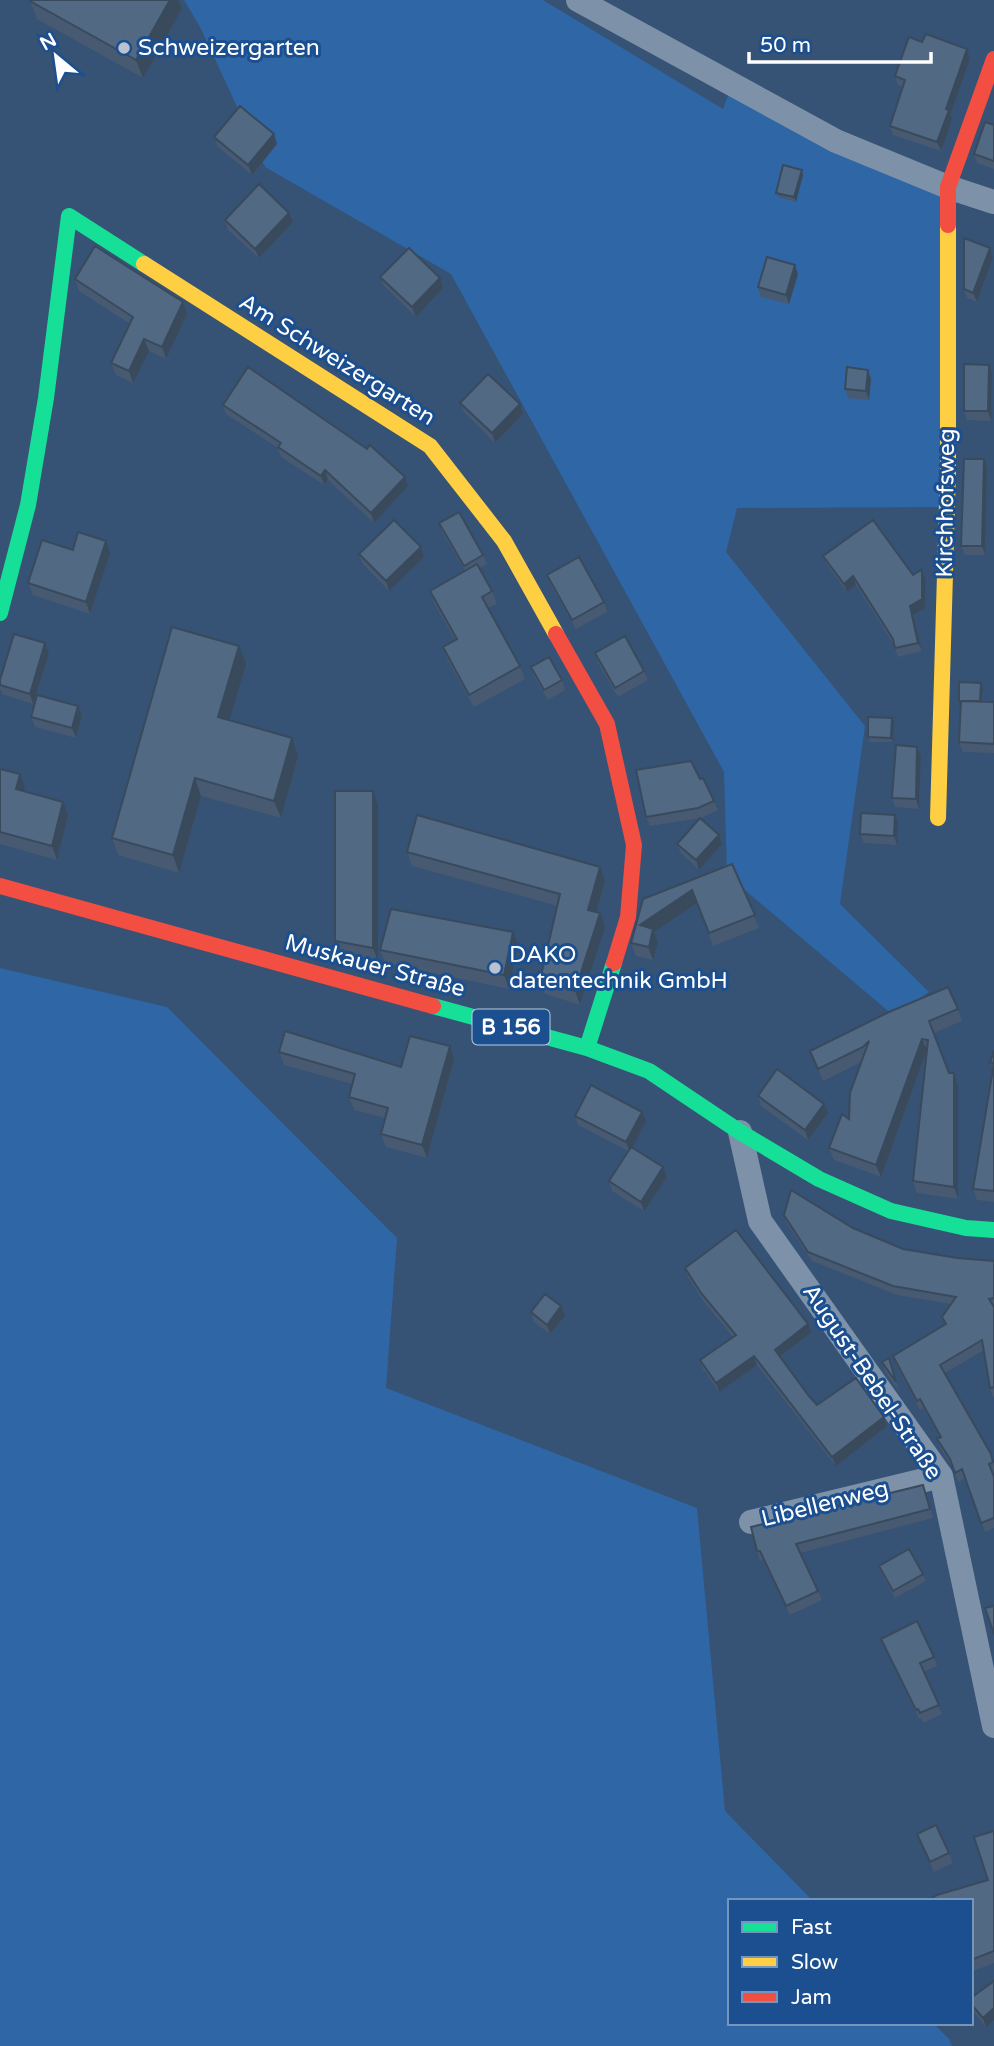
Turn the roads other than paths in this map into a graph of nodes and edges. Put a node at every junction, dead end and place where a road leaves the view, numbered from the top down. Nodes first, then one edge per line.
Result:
1 (578, 0) edge
2 (994, 59) edge
3 (948, 187) junction
4 (994, 202) edge
5 (0, 613) edge
6 (938, 818) dead end
7 (0, 886) edge
8 (587, 1048) junction
9 (740, 1132) junction
10 (994, 1230) edge
11 (941, 1476) junction
12 (751, 1522) dead end
13 (994, 1726) edge

1 - 3 street
2 - 3 street, Kirchhofsweg
3 - 4 street
3 - 6 street, Kirchhofsweg
5 - 8 street, Am Schweizergarten
7 - 8 street, Muskauer Straße / B 156
8 - 9 street, Muskauer Straße / B 156
9 - 10 street, Muskauer Straße / B 156
9 - 11 street, August-Bebel-Straße
11 - 12 street, Libellenweg
11 - 13 street, August-Bebel-Straße

